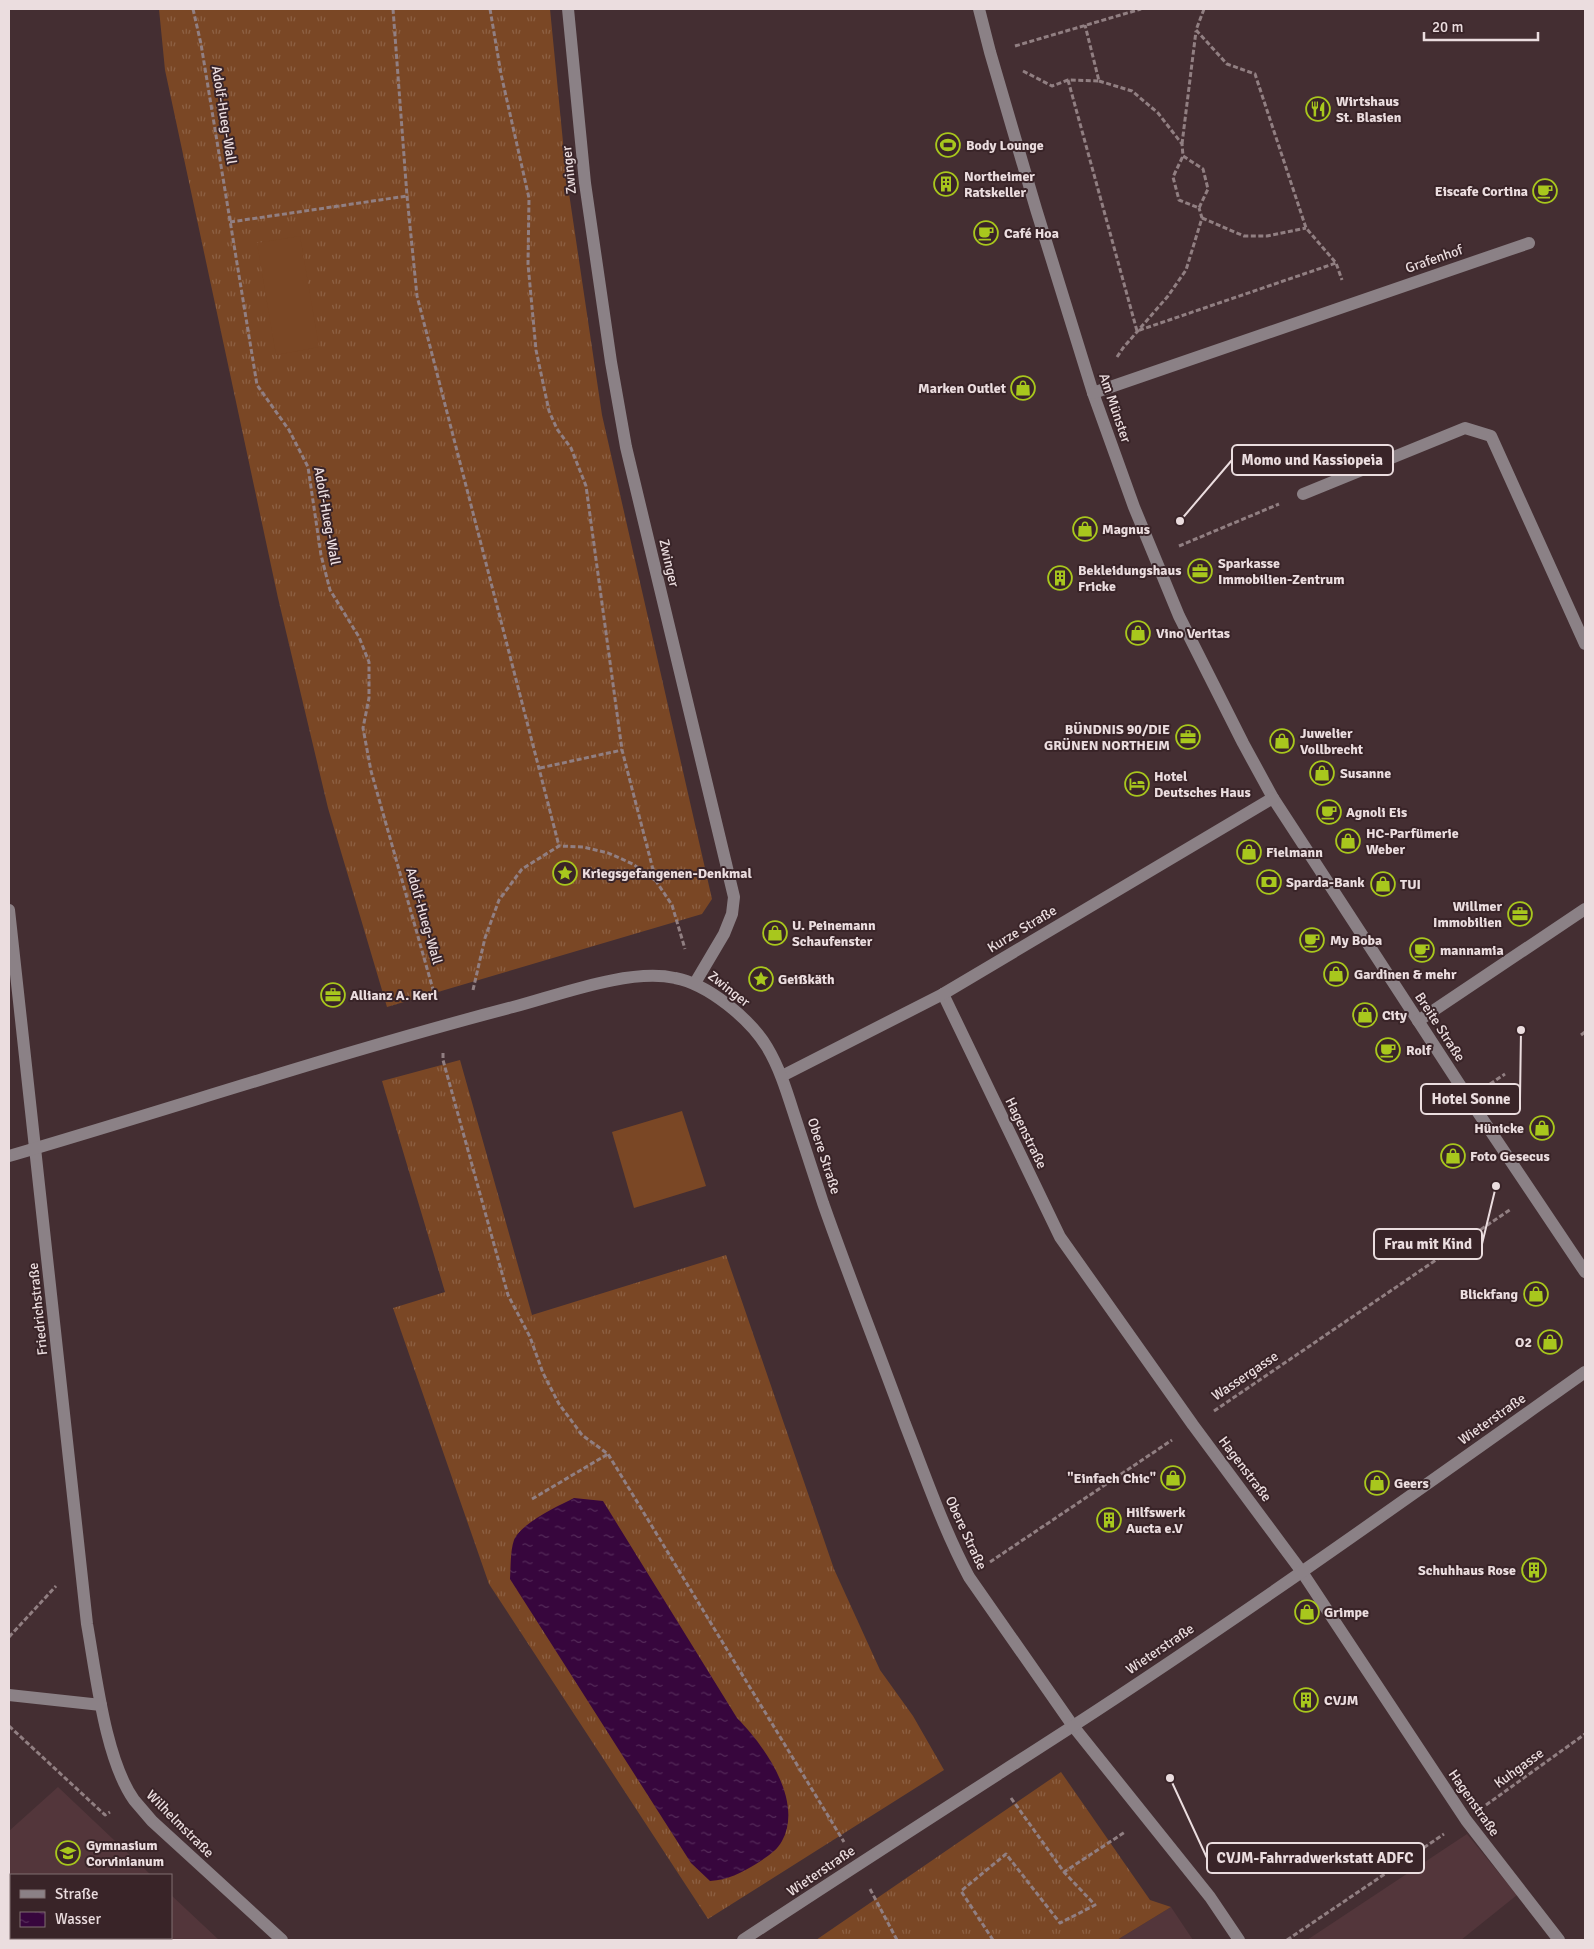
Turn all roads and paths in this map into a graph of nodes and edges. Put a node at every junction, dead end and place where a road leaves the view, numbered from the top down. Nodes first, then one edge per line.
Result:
1 (193, 9) edge
2 (393, 9) edge
3 (490, 9) edge
4 (568, 9) edge
5 (979, 9) edge
6 (1141, 9) edge
7 (1204, 9) edge
8 (1085, 25) junction
9 (1196, 30) junction
10 (990, 52) junction
11 (1068, 80) junction
12 (1099, 81) junction
13 (1182, 144) junction
14 (1183, 156) junction
15 (407, 196) junction
16 (1199, 208) junction
17 (1202, 218) junction
18 (230, 222) junction
19 (1306, 228) junction
20 (1529, 243) dead end
21 (1336, 264) junction
22 (1350, 304) junction
23 (1138, 331) junction
24 (1093, 393) junction
25 (1302, 494) joint
26 (1154, 557) junction
27 (1585, 644) edge
28 (622, 750) junction
29 (540, 768) junction
30 (1273, 798) junction
31 (559, 846) junction
32 (656, 881) junction
33 (9, 910) edge
34 (1585, 910) edge
35 (694, 983) junction
36 (943, 994) junction
37 (466, 1019) junction
38 (1418, 1021) junction
39 (443, 1026) junction
40 (1585, 1032) edge
41 (1580, 1035) dead end
42 (782, 1076) junction
43 (36, 1148) junction
44 (9, 1156) edge
45 (1534, 1193) junction
46 (1585, 1272) edge
47 (1585, 1372) edge
48 (1193, 1425) junction
49 (608, 1454) junction
50 (532, 1499) dead end
51 (80, 1560) junction
52 (1302, 1572) junction
53 (969, 1577) junction
54 (9, 1637) edge
55 (9, 1695) edge
56 (101, 1704) junction
57 (9, 1726) edge
58 (1073, 1726) junction
59 (1585, 1734) edge
60 (994, 1775) junction
61 (134, 1799) junction
62 (1146, 1818) junction
63 (1466, 1820) junction
64 (857, 1864) junction
65 (1064, 1872) junction
66 (282, 1940) edge
67 (743, 1940) edge
68 (897, 1940) edge
69 (993, 1940) edge
70 (1239, 1940) edge
71 (1287, 1940) edge
72 (1559, 1940) edge

1 - 18 path, Adolf-Hueg-Wall
2 - 15 path
3 - 28 path
4 - 35 street, Zwinger
5 - 10 street, Am Münster
6 - 8 path
7 - 9 path
8 - 10 path
8 - 12 path
9 - 13 path
9 - 19 path
10 - 11 path
10 - 24 street, Am Münster
11 - 12 path
11 - 23 path
12 - 13 path
13 - 14 path
14 - 16 path
14 - 16 path
15 - 18 path
15 - 29 path
16 - 17 path
17 - 19 path
17 - 23 path
18 - 39 path, Adolf-Hueg-Wall
19 - 21 path
20 - 22 street, Grafenhof
21 - 22 path
21 - 23 path
22 - 24 street, Grafenhof
24 - 26 street, Am Münster
25 - 26 path
25 - 27 street
26 - 30 street, Am Münster
28 - 29 path
28 - 32 path
29 - 31 path
30 - 36 street, Kurze Straße
30 - 38 street, Breite Straße
31 - 32 path
31 - 37 path
32 - 35 path
33 - 43 street, Friedrichstraße
34 - 38 street
35 - 37 street
35 - 42 street, Zwinger
36 - 42 street, Kurze Straße
36 - 48 street, Hagenstraße
37 - 39 street
38 - 45 street, Breite Straße
39 - 43 street
39 - 49 path, Adolf-Hueg-Wall
40 - 41 path
42 - 53 street, Obere Straße
43 - 44 street
43 - 51 street, Friedrichstraße
45 - 46 street, Breite Straße
45 - 48 path, Wassergasse
47 - 52 street, Wieterstraße
48 - 52 street, Hagenstraße
48 - 53 path, Wassergasse
49 - 50 path
49 - 64 path
51 - 54 path
51 - 56 street, Friedrichstraße
52 - 58 street, Wieterstraße
52 - 63 street, Hagenstraße
53 - 58 street, Obere Straße
55 - 56 street
56 - 61 street, Wilhelmstraße
57 - 61 path
58 - 60 street, Wieterstraße
58 - 62 street, Obere Straße
59 - 63 path, Kuhgasse
60 - 64 street, Wieterstraße
60 - 65 path
61 - 66 street, Wilhelmstraße
62 - 65 path
62 - 70 street, Obere Straße
63 - 71 path, Kuhgasse
63 - 72 street, Hagenstraße
64 - 67 street, Wieterstraße
64 - 68 path
65 - 69 path

